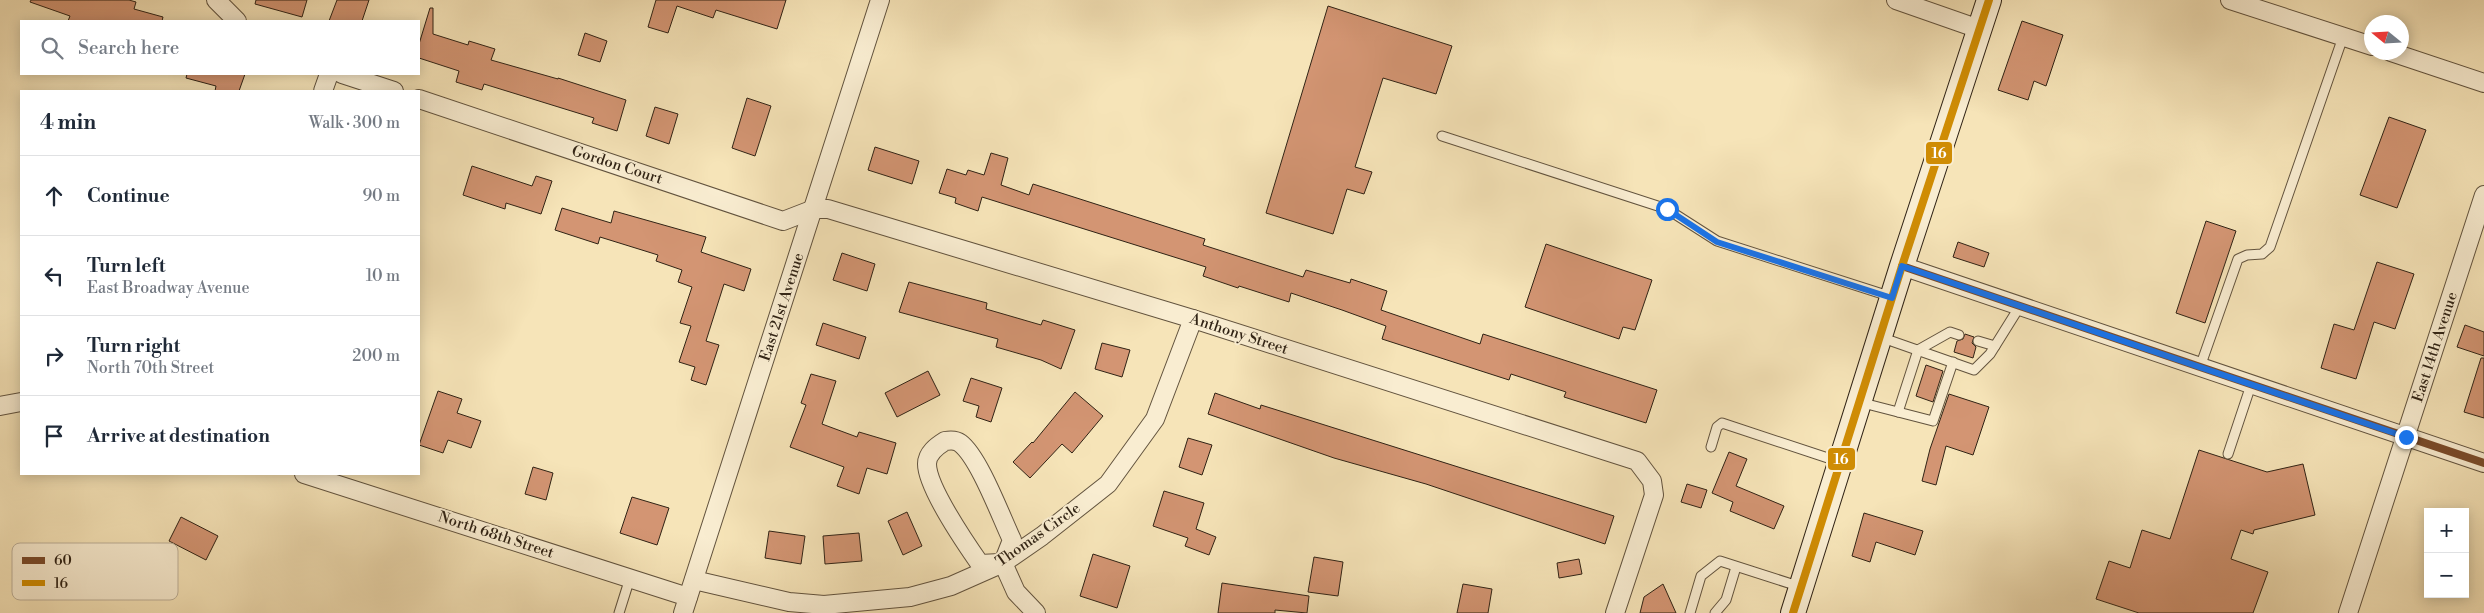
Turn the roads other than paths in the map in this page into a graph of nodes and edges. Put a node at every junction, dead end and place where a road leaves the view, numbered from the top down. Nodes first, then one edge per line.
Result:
1 (216, 0) edge
2 (880, 0) edge
3 (1896, 0) edge
4 (1989, 0) edge
5 (2230, 0) edge
6 (236, 20) edge
7 (1979, 29) junction
8 (2343, 37) junction
9 (2364, 44) edge
10 (2409, 58) edge
11 (328, 75) edge
12 (345, 75) edge
13 (2484, 83) edge
14 (323, 90) edge
15 (391, 90) edge
16 (420, 99) edge
17 (1442, 136) dead end
18 (2484, 195) edge
19 (814, 209) junction
20 (1902, 266) junction
21 (1892, 298) junction
22 (2020, 306) junction
23 (1193, 319) junction
24 (1959, 335) dead end
25 (1880, 336) junction
26 (1978, 341) dead end
27 (1995, 346) junction
28 (1918, 350) junction
29 (1953, 362) junction
30 (2200, 367) junction
31 (2251, 384) junction
32 (20, 402) edge
33 (1859, 402) junction
34 (0, 406) edge
35 (1898, 412) junction
36 (2406, 437) junction
37 (1711, 448) dead end
38 (2228, 454) dead end
39 (1840, 462) junction
40 (2484, 463) edge
41 (307, 475) edge
42 (1003, 563) junction
43 (1736, 567) junction
44 (630, 578) junction
45 (694, 580) junction
46 (1801, 588) junction
47 (686, 605) edge
48 (619, 613) edge
49 (1036, 613) edge
50 (1615, 613) edge
51 (1690, 613) edge
52 (1715, 613) edge
53 (1793, 613) edge
54 (2348, 613) edge

1 - 6 street
2 - 19 street, East 21st Avenue
3 - 7 street
4 - 7 main road
5 - 8 street
7 - 20 main road
8 - 9 street
8 - 30 lane
10 - 13 street
11 - 14 street
12 - 15 street
16 - 19 street, Gordon Court
17 - 21 lane
18 - 36 street, East 14th Avenue
19 - 23 street, Anthony Street
19 - 45 street, East 21st Avenue
20 - 21 main road
20 - 22 street
21 - 25 main road
22 - 27 lane
22 - 30 street
23 - 42 street, Thomas Circle
23 - 50 street, Anthony Street
24 - 28 lane
25 - 28 lane
25 - 33 main road
26 - 27 lane
27 - 29 lane
28 - 29 lane
28 - 35 lane
29 - 35 lane
30 - 31 street
31 - 36 street
31 - 38 lane
32 - 34 street
33 - 35 lane
33 - 39 main road
36 - 40 street
36 - 54 street, East 14th Avenue
37 - 39 lane
39 - 46 main road
41 - 44 street, North 68th Street
42 - 42 street
42 - 45 street, Thomas Circle
42 - 49 street
43 - 46 lane
43 - 51 lane
43 - 52 lane
44 - 47 street, North 68th Street
44 - 48 lane
45 - 47 street, East 21st Avenue
46 - 53 main road

